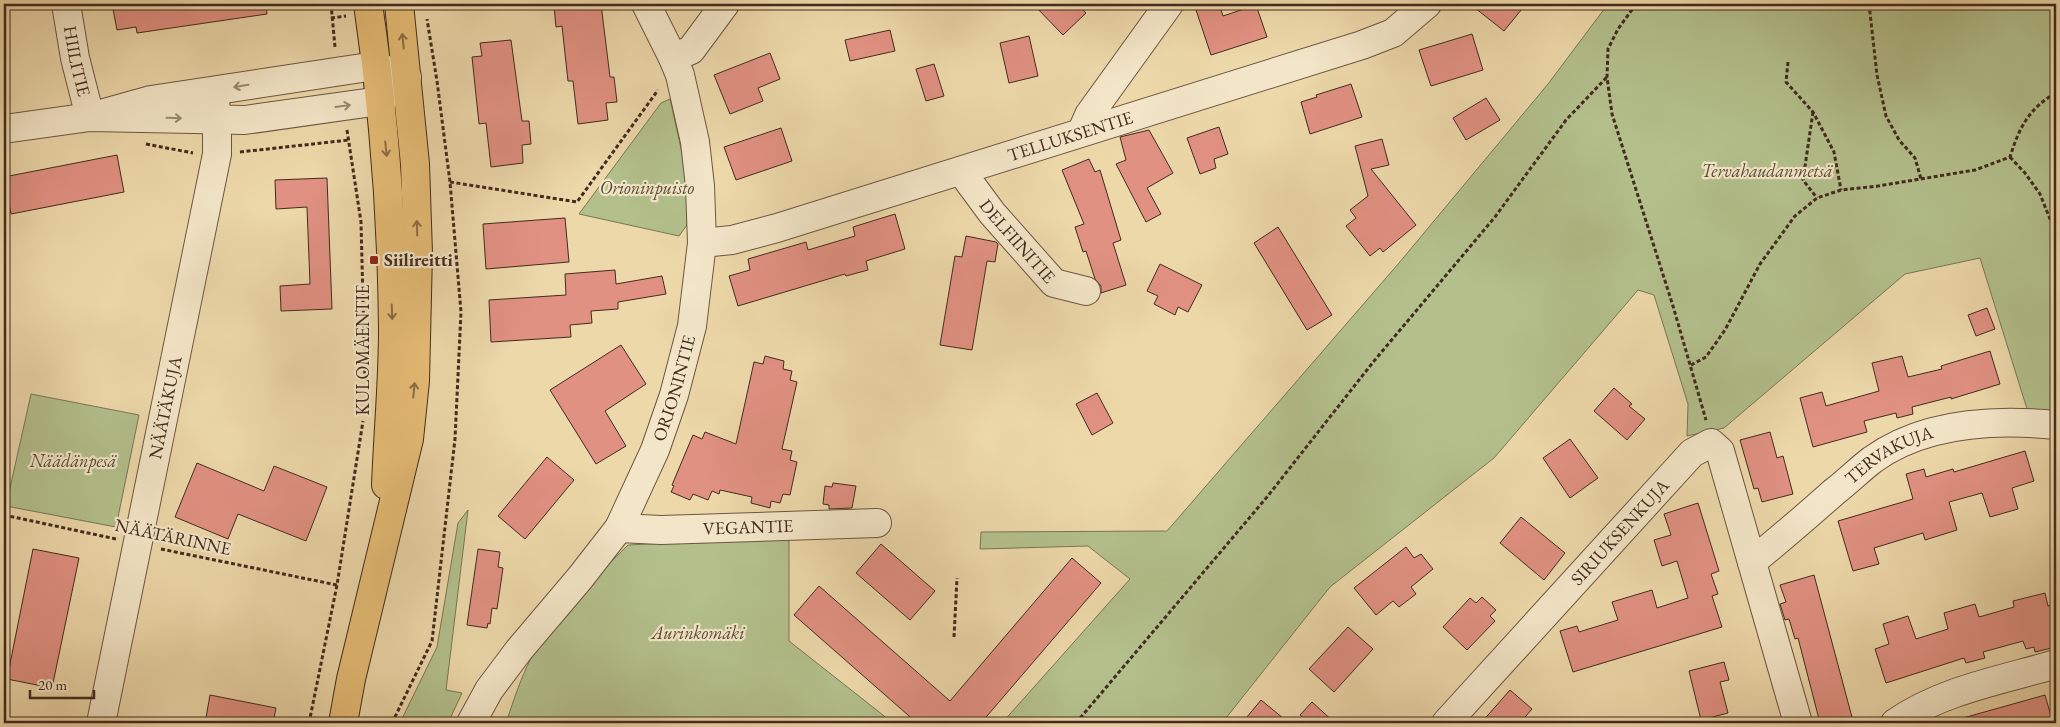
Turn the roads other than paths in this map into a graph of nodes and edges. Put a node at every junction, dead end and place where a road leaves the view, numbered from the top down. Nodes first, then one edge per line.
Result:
1 (66, 4) edge
2 (368, 4) edge
3 (399, 4) edge
4 (646, 4) edge
5 (725, 4) edge
6 (1169, 4) edge
7 (1428, 4) edge
8 (376, 66) junction
9 (676, 66) junction
10 (407, 77) junction
11 (213, 90) junction
12 (380, 101) junction
13 (90, 117) junction
14 (217, 120) junction
15 (4, 129) edge
16 (1082, 131) junction
17 (961, 171) junction
18 (702, 243) junction
19 (1086, 291) dead end
20 (2056, 425) edge
21 (877, 523) dead end
22 (619, 528) junction
23 (383, 546) junction
24 (1752, 562) junction
25 (2056, 664) edge
26 (351, 679) junction
27 (101, 723) edge
28 (336, 723) edge
29 (343, 723) edge
30 (471, 723) edge
31 (1446, 723) edge
32 (1798, 723) edge
33 (1895, 723) edge

1 - 13 street, HIILITIE
2 - 8 main road, KULOMÄENTIE
10 -> 3 main road, KULOMÄENTIE
4 - 9 street, ORIONINTIE
5 - 9 street
6 - 16 street
7 - 16 street, TELLUKSENTIE
8 - 10 street
8 -> 11 street
8 - 12 main road, KULOMÄENTIE
9 - 18 street, ORIONINTIE
10 - 12 street
23 -> 10 main road, KULOMÄENTIE
11 - 13 street
11 - 14 street, NÄÄTÄKUJA
14 -> 12 street
12 -> 23 main road, KULOMÄENTIE
13 -> 14 street
13 - 15 street
14 - 27 street, NÄÄTÄKUJA
16 - 17 street, TELLUKSENTIE
17 - 18 street, TELLUKSENTIE
17 - 19 street, DELFIINITIE
18 - 22 street, ORIONINTIE
20 - 24 street, TERVAKUJA
21 - 22 street, VEGANTIE
22 - 30 street, ORIONINTIE
23 - 26 main road, KULOMÄENTIE
24 - 31 street, SIRIUKSENKUJA
24 - 32 street
25 - 33 street
26 - 28 main road, KULOMÄENTIE
26 - 29 main road, KULOMÄENTIE

